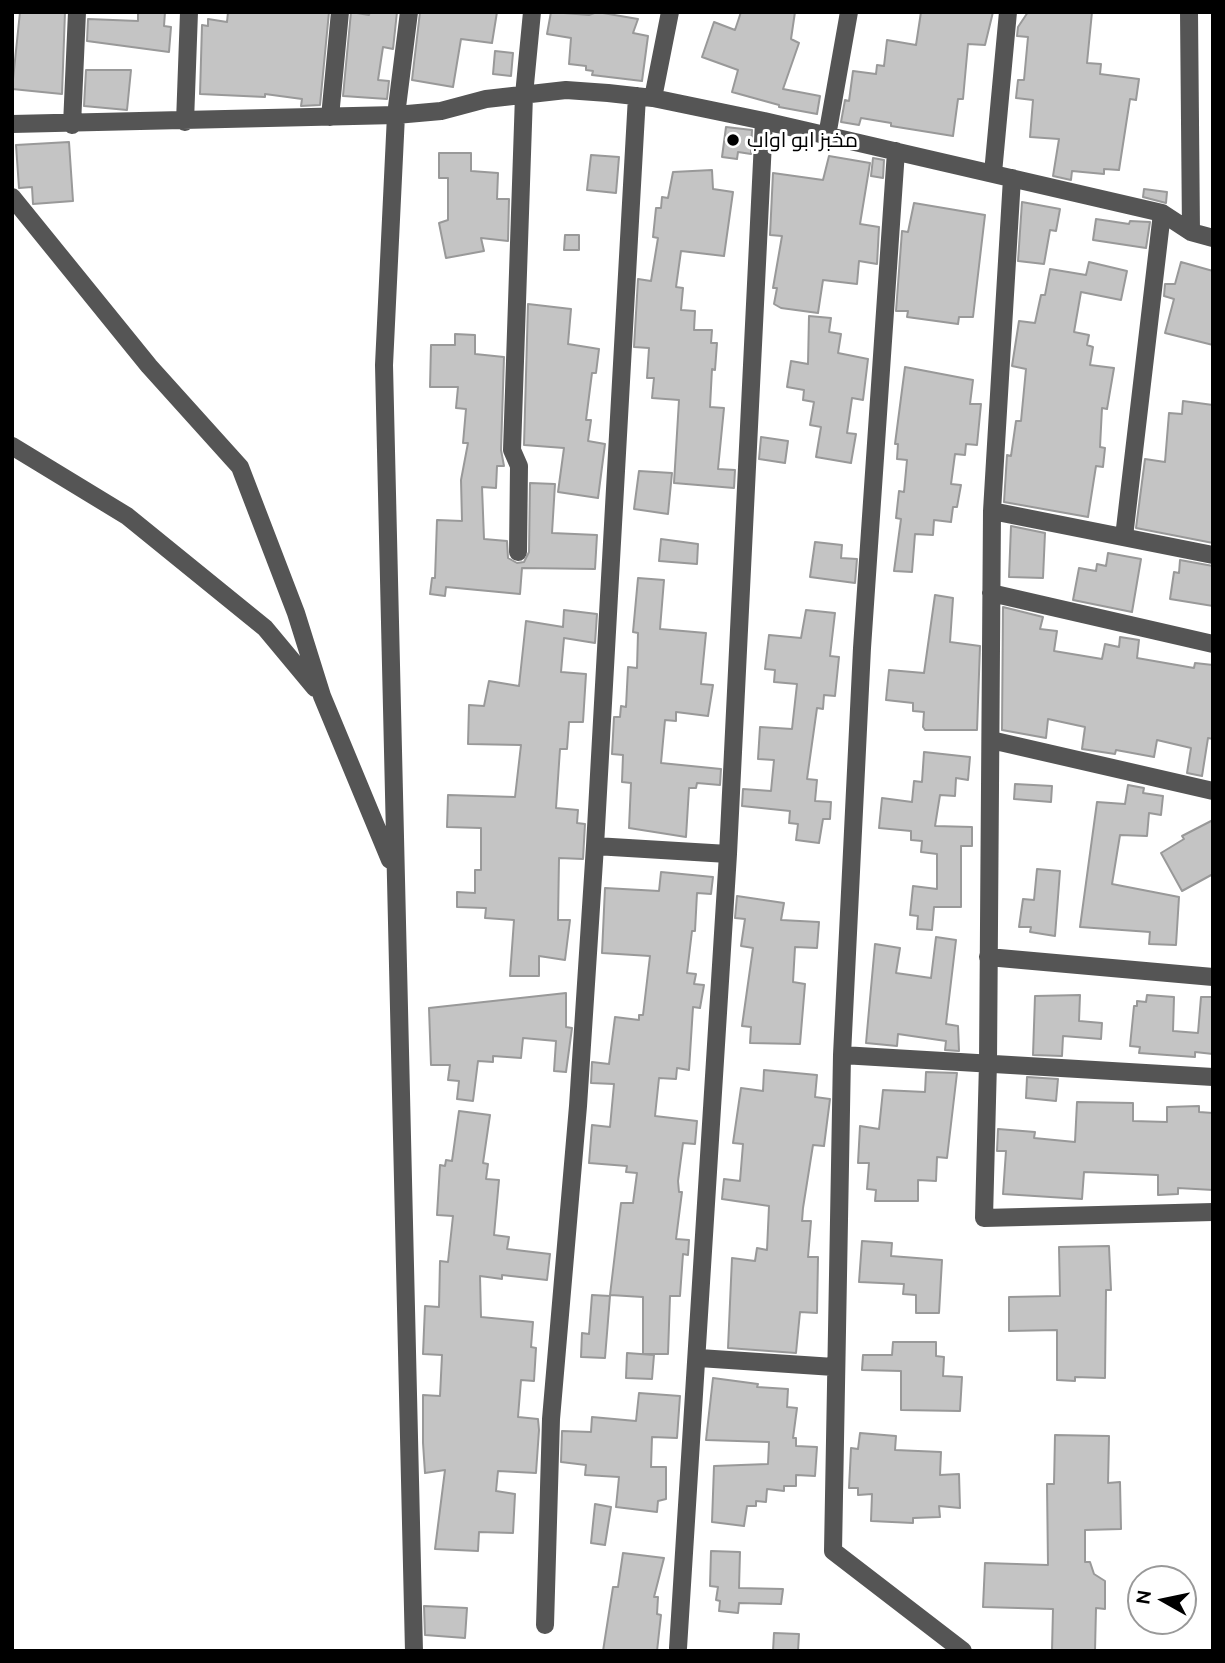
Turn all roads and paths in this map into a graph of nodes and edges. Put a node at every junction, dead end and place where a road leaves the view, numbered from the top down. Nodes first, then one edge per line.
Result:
1 (77, 12) edge
2 (189, 12) edge
3 (340, 12) edge
4 (409, 12) edge
5 (533, 12) edge
6 (670, 12) edge
7 (849, 12) edge
8 (1008, 12) edge
9 (1188, 12) edge
10 (524, 95) junction
11 (645, 97) junction
12 (397, 115) junction
13 (330, 117) junction
14 (764, 121) junction
15 (185, 122) junction
16 (12, 124) edge
17 (72, 125) junction
18 (827, 136) junction
19 (896, 151) junction
20 (993, 173) junction
21 (1012, 178) junction
22 (12, 197) edge
23 (1163, 213) junction
24 (1191, 232) junction
25 (1213, 238) edge
26 (12, 446) edge
27 (992, 511) junction
28 (1124, 537) junction
29 (518, 552) dead end
30 (1213, 555) edge
31 (991, 593) junction
32 (1213, 644) edge
33 (322, 696) junction
34 (991, 740) junction
35 (1213, 791) edge
36 (595, 846) junction
37 (728, 855) junction
38 (396, 877) junction
39 (988, 957) junction
40 (1213, 977) edge
41 (842, 1055) junction
42 (988, 1062) junction
43 (1213, 1077) edge
44 (1213, 1212) edge
45 (699, 1358) junction
46 (834, 1367) junction
47 (545, 1625) dead end
48 (678, 1648) dead end
49 (414, 1651) edge
50 (963, 1651) edge

1 - 17 street
2 - 15 street
3 - 13 street
4 - 12 street
5 - 10 street
6 - 11 street
7 - 18 street
8 - 20 street
9 - 24 street
10 - 11 street
10 - 12 street
10 - 29 street
11 - 14 street
11 - 36 street
12 - 13 street
12 - 38 street
13 - 15 street
14 - 18 street
14 - 37 street
15 - 17 street
16 - 17 street
18 - 19 street
19 - 20 street
19 - 41 street
20 - 21 street
21 - 23 street
21 - 27 street
22 - 33 street
23 - 24 street
23 - 28 street
24 - 25 street
26 - 33 street
27 - 28 street
27 - 31 street
28 - 30 street
31 - 32 street
31 - 34 street
33 - 38 street
34 - 35 street
34 - 39 street
36 - 37 street
36 - 47 street
37 - 45 street
38 - 49 street
39 - 40 street
39 - 42 street
41 - 42 street
41 - 46 street
42 - 43 street
42 - 44 street
45 - 46 street
45 - 48 street
46 - 50 street

